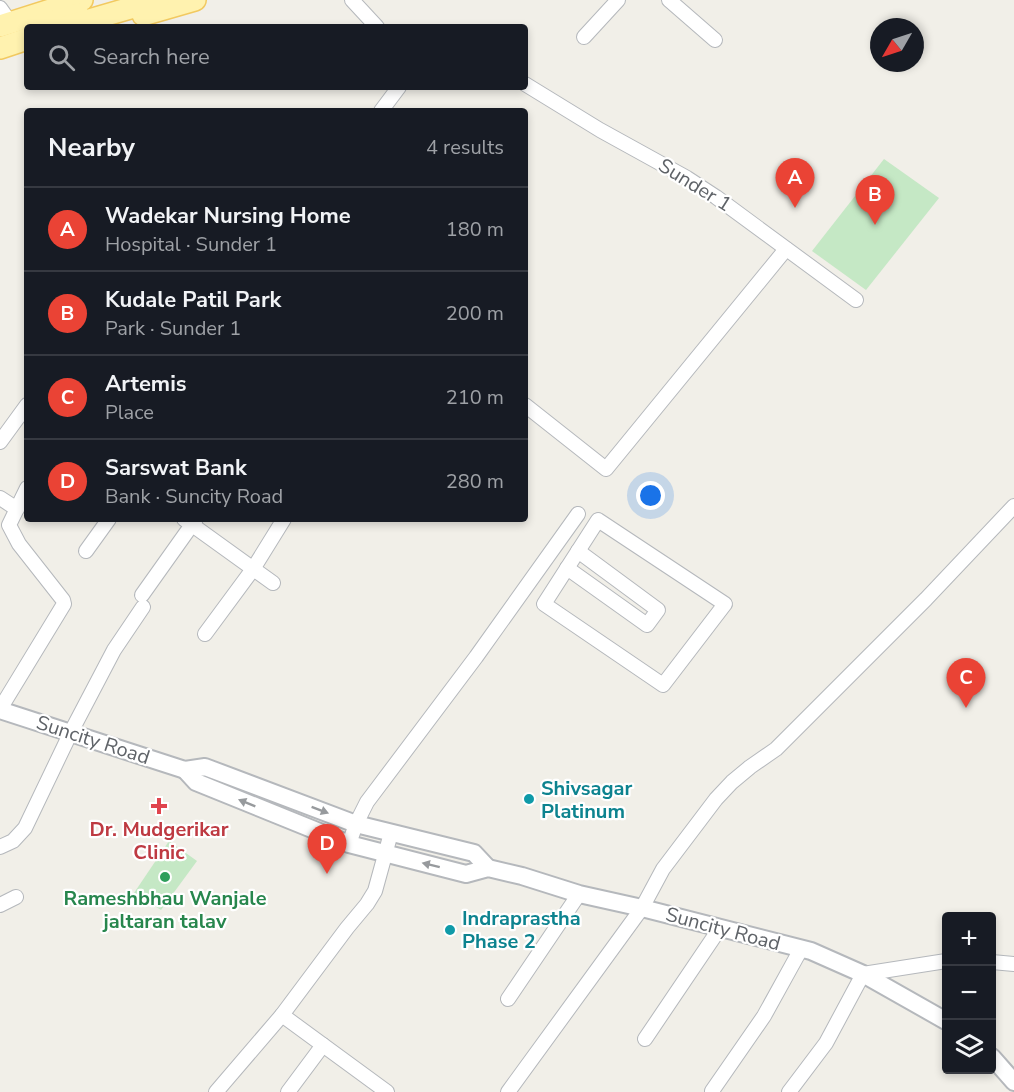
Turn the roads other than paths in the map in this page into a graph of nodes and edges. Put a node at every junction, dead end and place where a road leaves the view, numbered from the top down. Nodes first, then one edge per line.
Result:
1 (126, 0) edge
2 (158, 0) edge
3 (195, 0) edge
4 (352, 0) edge
5 (618, 0) edge
6 (669, 0) edge
7 (69, 2) edge
8 (46, 24) edge
9 (75, 24) edge
10 (116, 24) edge
11 (374, 24) edge
12 (7, 25) edge
13 (584, 37) dead end
14 (24, 40) edge
15 (715, 40) dead end
16 (0, 48) edge
17 (24, 52) edge
18 (0, 59) edge
19 (528, 86) edge
20 (397, 90) edge
21 (383, 108) edge
22 (786, 249) junction
23 (856, 300) dead end
24 (528, 407) edge
25 (24, 409) edge
26 (0, 442) edge
27 (24, 495) edge
28 (0, 498) edge
29 (1014, 506) edge
30 (17, 509) junction
31 (578, 514) dead end
32 (107, 522) edge
33 (189, 522) edge
34 (191, 522) edge
35 (282, 522) edge
36 (555, 547) junction
37 (86, 551) dead end
38 (572, 560) junction
39 (253, 569) junction
40 (273, 583) dead end
41 (205, 634) dead end
42 (0, 710) edge
43 (71, 732) junction
44 (185, 770) junction
45 (356, 824) junction
46 (392, 833) junction
47 (349, 844) junction
48 (0, 847) edge
49 (386, 853) junction
50 (488, 868) junction
51 (579, 894) junction
52 (15, 897) dead end
53 (0, 905) edge
54 (642, 908) junction
55 (720, 928) junction
56 (801, 949) junction
57 (942, 962) edge
58 (996, 962) edge
59 (1014, 964) edge
60 (863, 974) junction
61 (508, 999) dead end
62 (282, 1015) junction
63 (944, 1020) edge
64 (645, 1039) dead end
65 (323, 1045) junction
66 (996, 1061) edge
67 (1014, 1081) edge
68 (712, 1091) edge
69 (216, 1092) edge
70 (288, 1092) edge
71 (387, 1092) edge
72 (508, 1092) edge
73 (789, 1092) edge

1 - 8 main road
2 - 9 main road
3 - 10 main road
4 - 11 street
5 - 13 street
6 - 15 street
7 - 12 main road
14 - 16 main road
17 - 18 main road
19 - 22 street, Sunder 1
20 - 21 street
22 - 23 street, Sunder 1
22 - 24 street
25 - 26 street
27 - 30 street
28 - 30 street
29 - 54 street
30 - 42 street
31 - 36 street
32 - 37 street
33 - 43 street
34 - 39 street
35 - 39 street
36 - 38 street
36 - 45 street
38 - 38 street
38 - 38 street
39 - 40 street
39 - 41 street
42 - 43 street, Suncity Road
43 - 44 street, Suncity Road
43 - 48 street
44 -> 45 street, Suncity Road
47 -> 44 street, Suncity Road
45 - 46 street, Suncity Road
45 - 47 street
46 - 49 street
46 - 50 street, Suncity Road
47 - 49 street, Suncity Road
50 -> 49 street, Suncity Road
49 - 62 street
50 - 51 street, Suncity Road
51 - 54 street, Suncity Road
51 - 61 street
52 - 53 street
54 - 55 street, Suncity Road
54 - 72 street
55 - 56 street, Suncity Road
55 - 64 street
56 - 60 street, Suncity Road
56 - 68 street
57 - 60 street
58 - 59 street
60 - 63 street, Suncity Road
60 - 73 street
62 - 65 street
62 - 69 street
65 - 70 street
65 - 71 street
66 - 67 street

